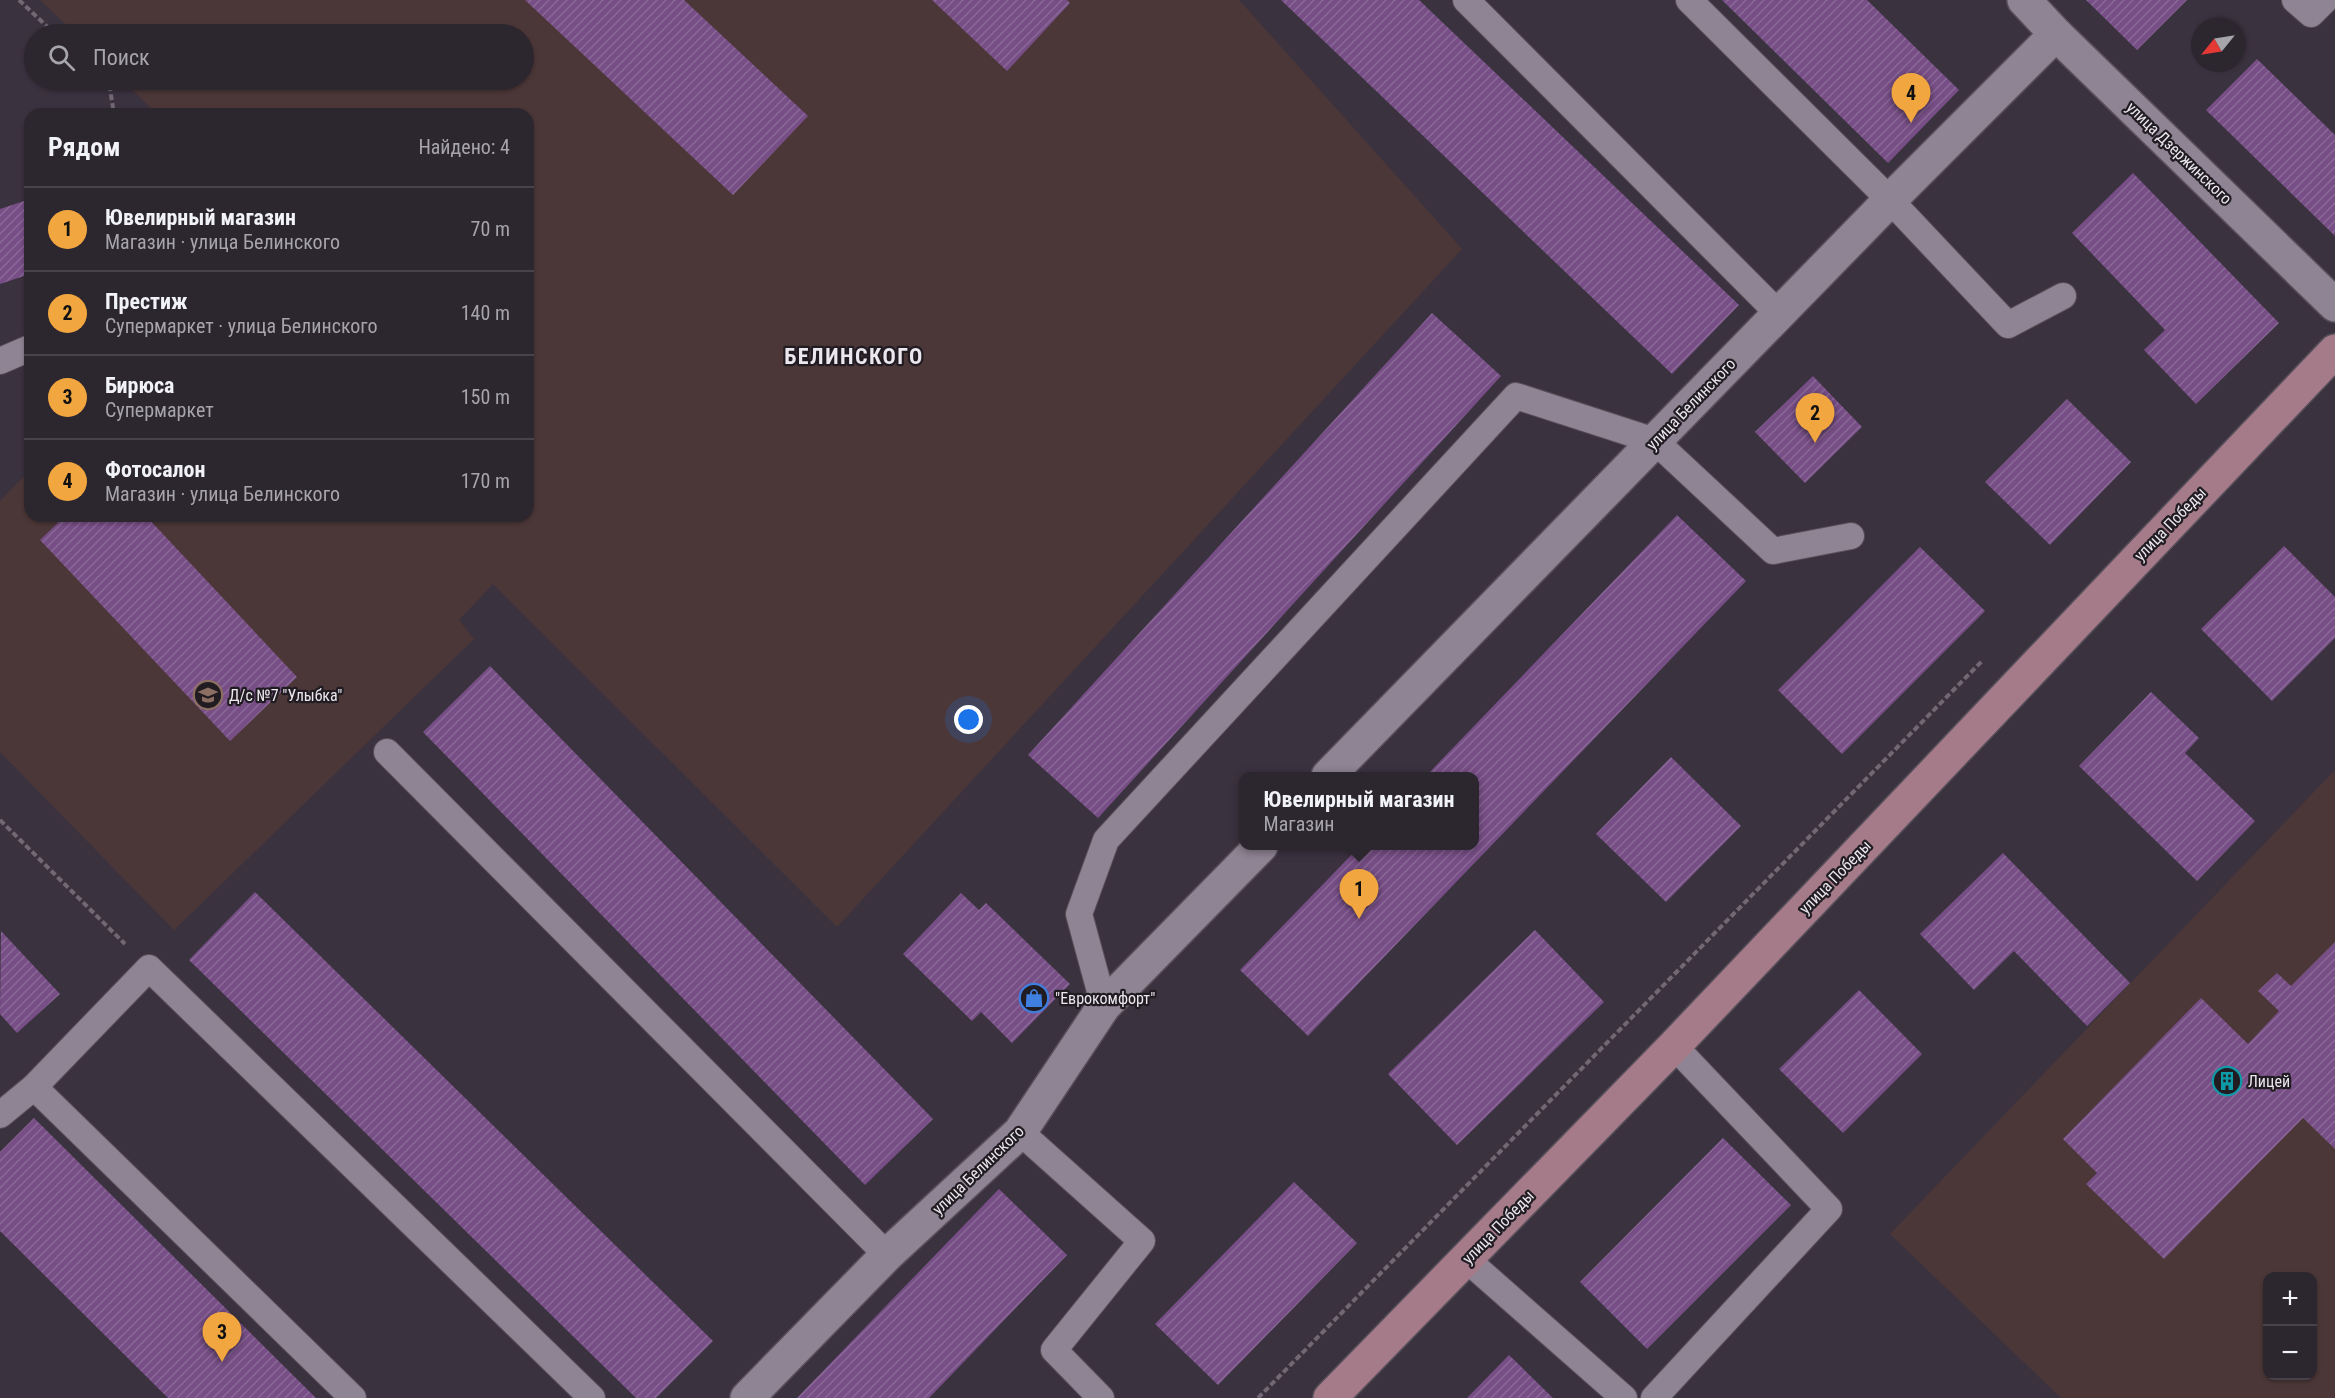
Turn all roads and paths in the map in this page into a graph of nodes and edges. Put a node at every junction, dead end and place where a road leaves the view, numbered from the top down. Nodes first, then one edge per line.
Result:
1 (19, 0) edge
2 (1466, 0) edge
3 (1689, 0) edge
4 (2024, 0) edge
5 (2295, 0) edge
6 (2325, 0) edge
7 (44, 24) edge
8 (2056, 34) junction
9 (110, 90) edge
10 (113, 108) edge
11 (1890, 200) junction
12 (2063, 296) dead end
13 (2335, 304) edge
14 (1779, 314) junction
15 (24, 351) edge
16 (2335, 351) edge
17 (0, 361) edge
18 (1656, 441) junction
19 (1851, 536) dead end
20 (1989, 654) dead end
21 (387, 752) dead end
22 (1333, 772) edge
23 (0, 820) edge
24 (1257, 850) edge
25 (149, 968) junction
26 (1104, 1006) junction
27 (1674, 1046) junction
28 (34, 1087) junction
29 (0, 1115) edge
30 (1020, 1132) junction
31 (887, 1255) junction
32 (1466, 1259) junction
33 (352, 1398) edge
34 (592, 1398) edge
35 (747, 1398) edge
36 (1101, 1398) edge
37 (1258, 1398) edge
38 (1330, 1398) edge
39 (1624, 1398) edge
40 (1654, 1398) edge

1 - 7 path
2 - 14 lane
3 - 11 lane
4 - 8 street, улица Дзержинского
5 - 6 lane
8 - 11 street, улица Белинского
8 - 13 street, улица Дзержинского
9 - 10 path
11 - 12 lane
11 - 14 street, улица Белинского
14 - 18 street, улица Белинского
15 - 17 lane
16 - 27 street, улица Победы
18 - 19 lane
18 - 22 street, улица Белинского
18 - 26 lane
20 - 37 path
21 - 31 lane
23 - 25 path
24 - 26 street, улица Белинского
25 - 28 lane
25 - 34 lane
26 - 30 street, улица Белинского
27 - 32 street, улица Победы
27 - 40 lane
28 - 29 lane
28 - 33 lane
30 - 31 street, улица Белинского
30 - 36 lane
31 - 35 street, улица Белинского
32 - 38 street, улица Победы
32 - 39 lane

